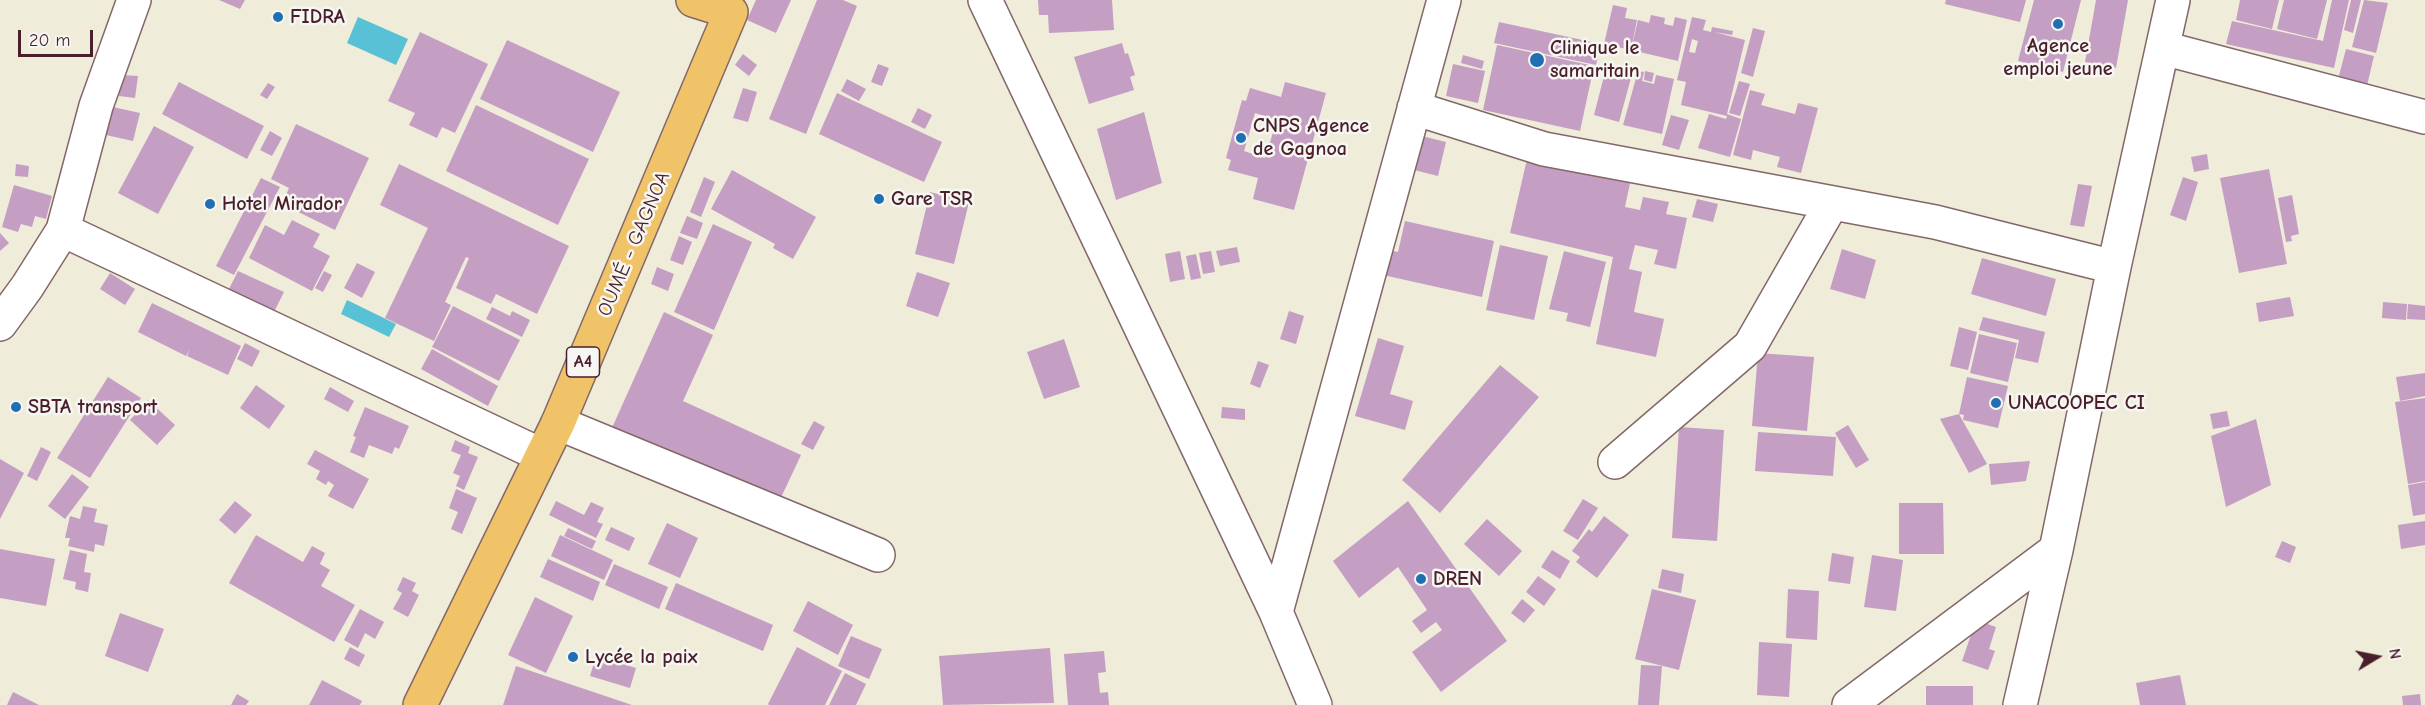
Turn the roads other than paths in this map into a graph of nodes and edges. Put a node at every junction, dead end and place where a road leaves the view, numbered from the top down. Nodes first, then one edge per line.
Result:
1 (134, 0) edge
2 (693, 0) edge
3 (985, 0) edge
4 (1444, 0) edge
5 (2173, 0) edge
6 (734, 6) edge
7 (2163, 48) junction
8 (1414, 108) junction
9 (2425, 117) edge
10 (1832, 203) junction
11 (63, 230) junction
12 (2114, 267) junction
13 (0, 324) edge
14 (558, 423) junction
15 (541, 455) junction
16 (1615, 462) dead end
17 (2056, 550) junction
18 (878, 555) dead end
19 (1276, 612) junction
20 (420, 705) edge
21 (1314, 705) edge
22 (1849, 705) edge
23 (2020, 705) edge

1 - 11 street
2 - 6 main road, OUMÉ - GAGNOA / A4
3 - 19 street
4 - 8 street
5 - 7 street
6 - 14 main road, OUMÉ - GAGNOA / A4
7 - 9 street
7 - 12 street
8 - 10 street
8 - 19 street
10 - 12 street
10 - 16 street
11 - 13 street
11 - 15 street
12 - 17 street
14 - 15 main road, OUMÉ - GAGNOA / A4
14 - 18 street
15 - 20 main road, OUMÉ - GAGNOA / A4
17 - 22 street
17 - 23 street
19 - 21 street

